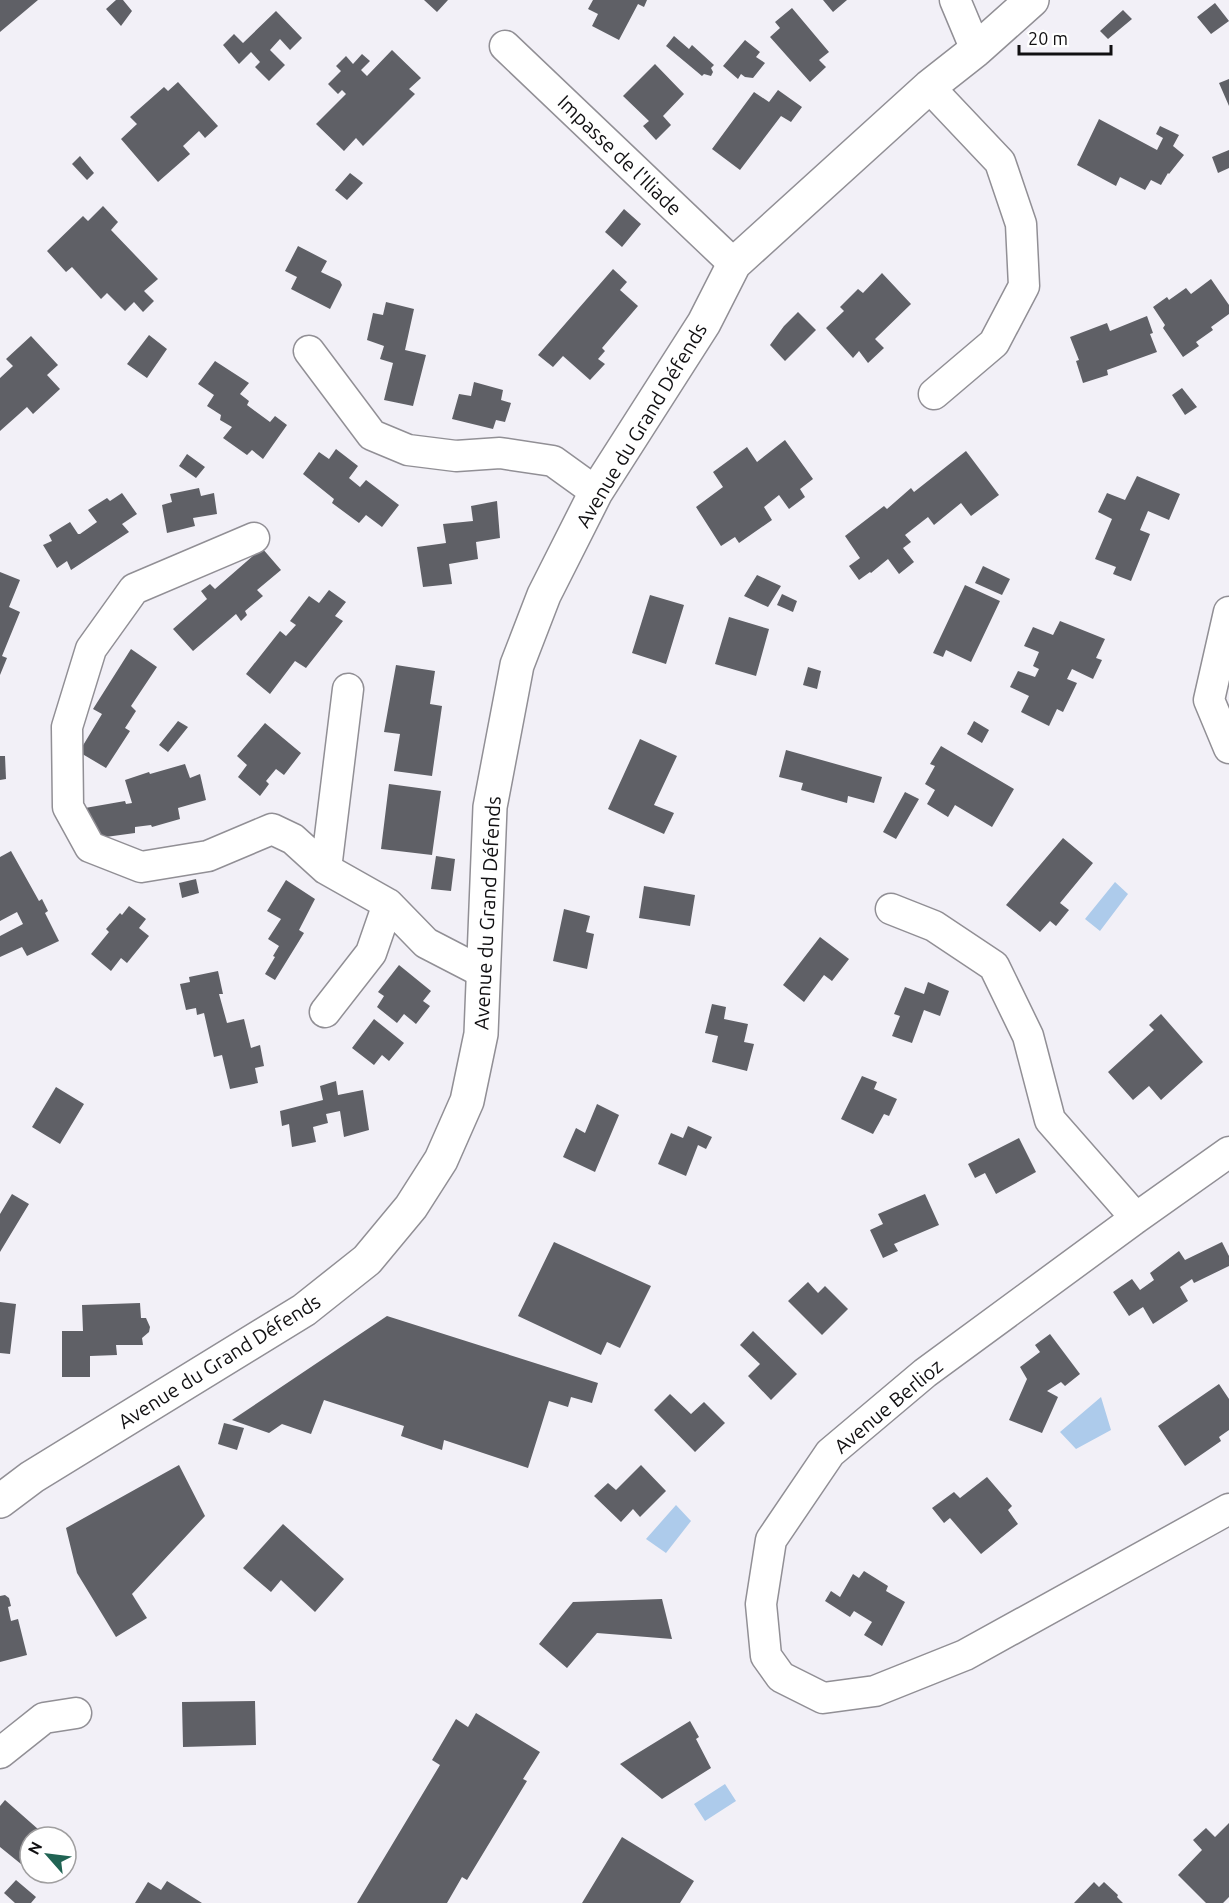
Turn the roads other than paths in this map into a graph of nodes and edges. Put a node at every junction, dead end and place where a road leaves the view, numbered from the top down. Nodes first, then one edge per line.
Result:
1 (955, 0) edge
2 (1032, 0) edge
3 (505, 46) dead end
4 (976, 50) junction
5 (929, 87) junction
6 (734, 264) junction
7 (309, 351) dead end
8 (934, 394) dead end
9 (596, 492) junction
10 (254, 538) dead end
11 (1229, 612) edge
12 (348, 688) dead end
13 (1229, 748) edge
14 (326, 869) junction
15 (388, 904) junction
16 (891, 909) dead end
17 (484, 973) junction
18 (325, 1012) dead end
19 (1229, 1152) edge
20 (1136, 1218) junction
21 (0, 1501) edge
22 (1229, 1509) edge
23 (76, 1713) dead end
24 (0, 1753) edge

1 - 4 street
2 - 4 street, Avenue du Grand Défends
3 - 6 street, Impasse de l'Iliade
4 - 5 street, Avenue du Grand Défends
5 - 6 street, Avenue du Grand Défends
5 - 8 street
6 - 9 street, Avenue du Grand Défends
7 - 9 street
9 - 17 street, Avenue du Grand Défends
10 - 14 street
11 - 13 street
12 - 14 street
14 - 15 street
15 - 17 street
15 - 18 street
16 - 20 street
17 - 21 street, Avenue du Grand Défends
19 - 20 street, Avenue Berlioz
20 - 22 street, Avenue Berlioz
23 - 24 street

